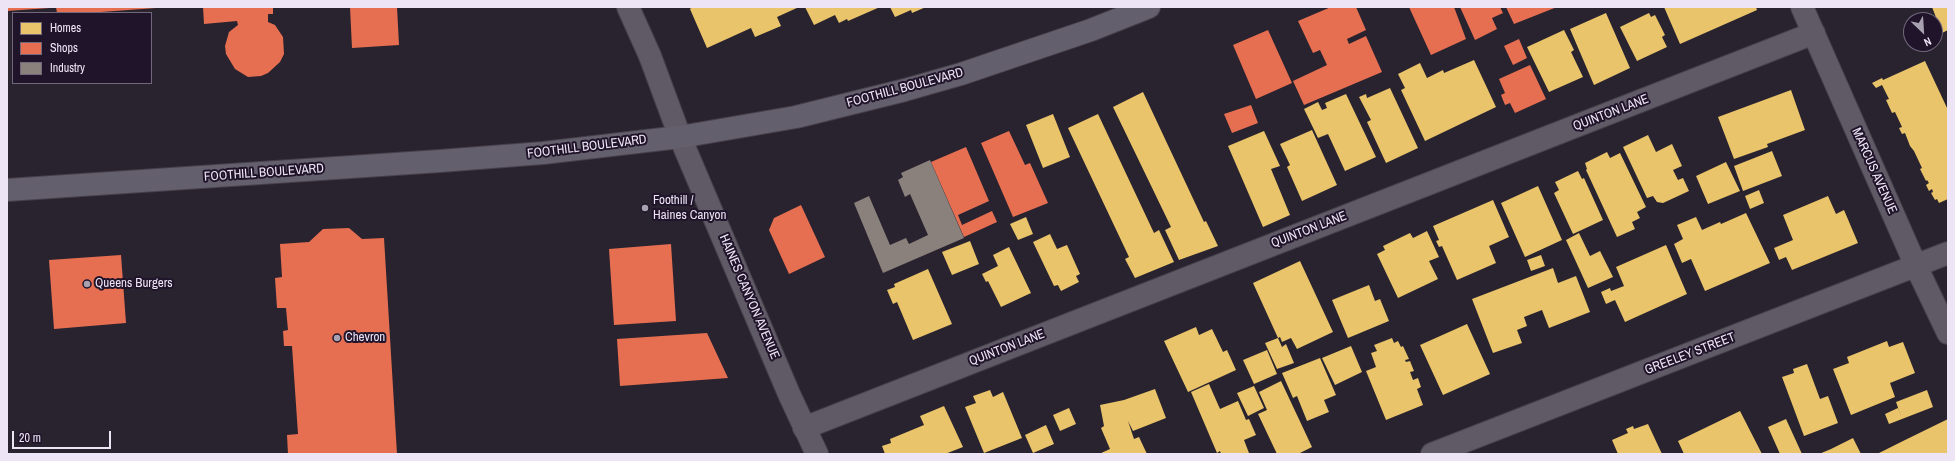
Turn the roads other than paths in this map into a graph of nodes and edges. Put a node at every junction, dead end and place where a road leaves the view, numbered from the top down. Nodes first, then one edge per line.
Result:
1 (628, 7) edge
2 (1149, 7) edge
3 (1802, 7) edge
4 (1814, 33) junction
5 (680, 136) junction
6 (7, 190) edge
7 (1948, 253) edge
8 (1916, 266) junction
9 (1948, 333) edge
10 (804, 428) junction
11 (817, 454) edge
12 (1432, 454) edge

1 - 5 street, HAINES CANYON AVENUE
2 - 5 main road, FOOTHILL BOULEVARD
3 - 4 street, MARCUS AVENUE
4 - 8 street, MARCUS AVENUE
4 - 10 street, QUINTON LANE
5 - 6 main road, FOOTHILL BOULEVARD
5 - 10 street, HAINES CANYON AVENUE
7 - 8 street, GREELEY STREET
8 - 9 street, MARCUS AVENUE
8 - 12 street, GREELEY STREET
10 - 11 street, HAINES CANYON AVENUE

